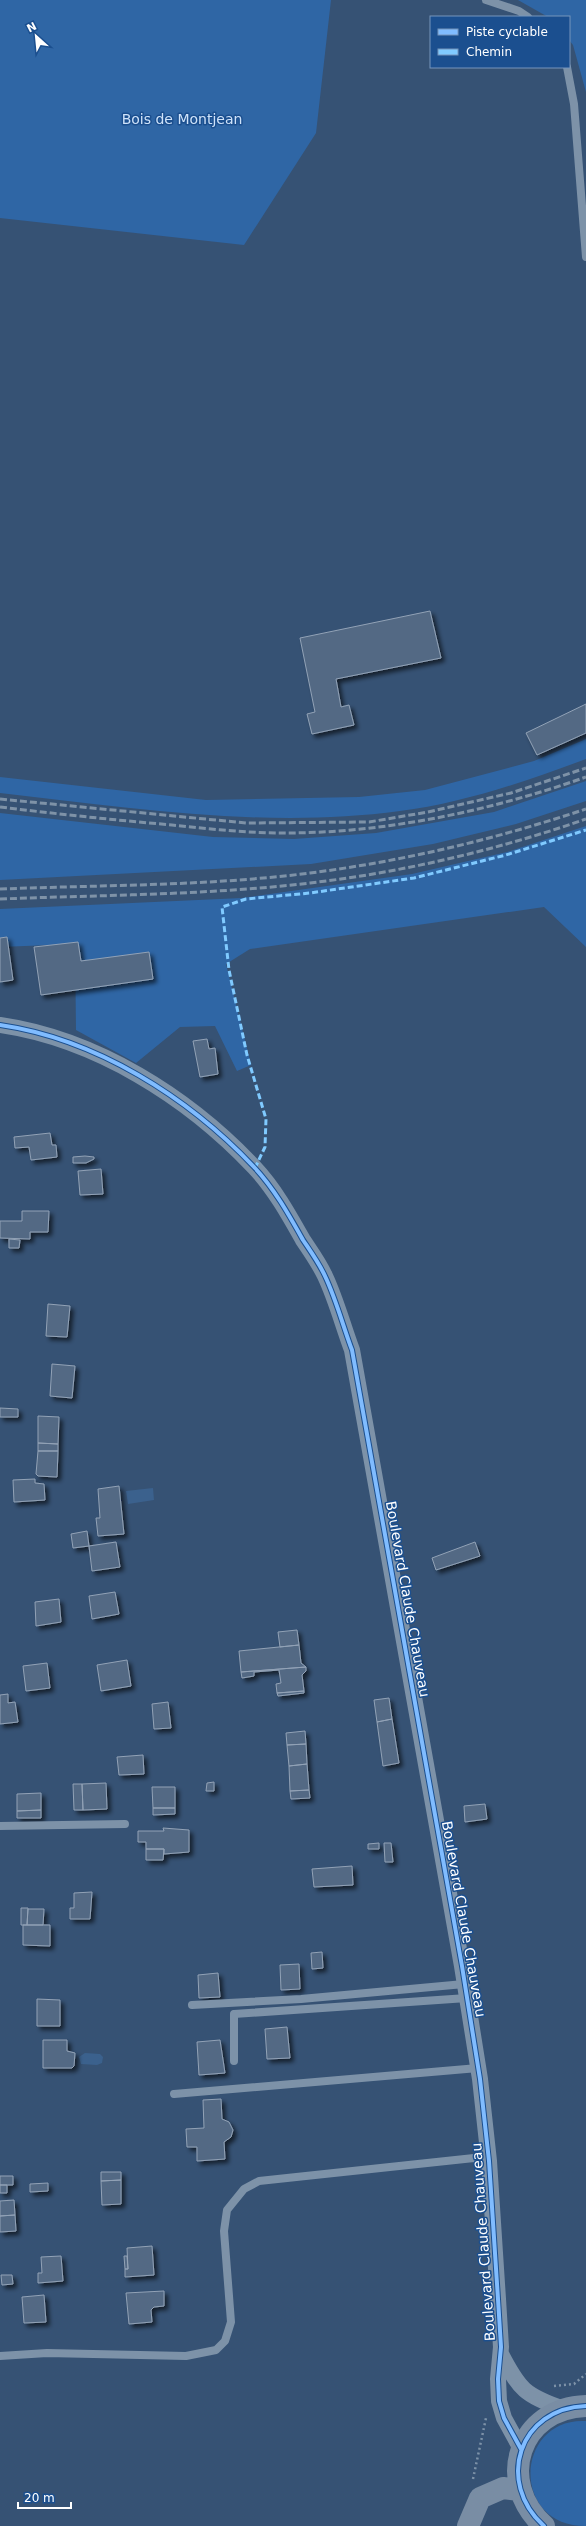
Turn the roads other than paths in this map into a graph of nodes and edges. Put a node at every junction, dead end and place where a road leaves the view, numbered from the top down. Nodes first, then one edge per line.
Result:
1 (486, 0) edge
2 (526, 16) edge
3 (567, 68) edge
4 (586, 256) edge
5 (0, 1025) edge
6 (126, 1824) dead end
7 (0, 1826) edge
8 (466, 1991) junction
9 (192, 2005) dead end
10 (234, 2061) dead end
11 (478, 2068) junction
12 (174, 2094) dead end
13 (489, 2161) junction
14 (501, 2354) junction
15 (0, 2356) edge
16 (586, 2406) edge
17 (564, 2409) junction
18 (521, 2449) junction
19 (519, 2490) junction
20 (537, 2523) edge
21 (468, 2526) edge

1 - 2 lane
3 - 4 lane
5 - 8 street, Boulevard Claude Chauveau
6 - 7 lane
8 - 9 lane
8 - 10 lane
8 - 11 street, Boulevard Claude Chauveau
11 - 12 lane
11 - 13 street, Boulevard Claude Chauveau
13 - 14 street, Boulevard Claude Chauveau
13 - 15 lane
14 - 17 street
14 - 18 street
16 - 17 main road
17 - 18 main road
18 - 19 main road
19 - 20 main road
19 - 21 main road

